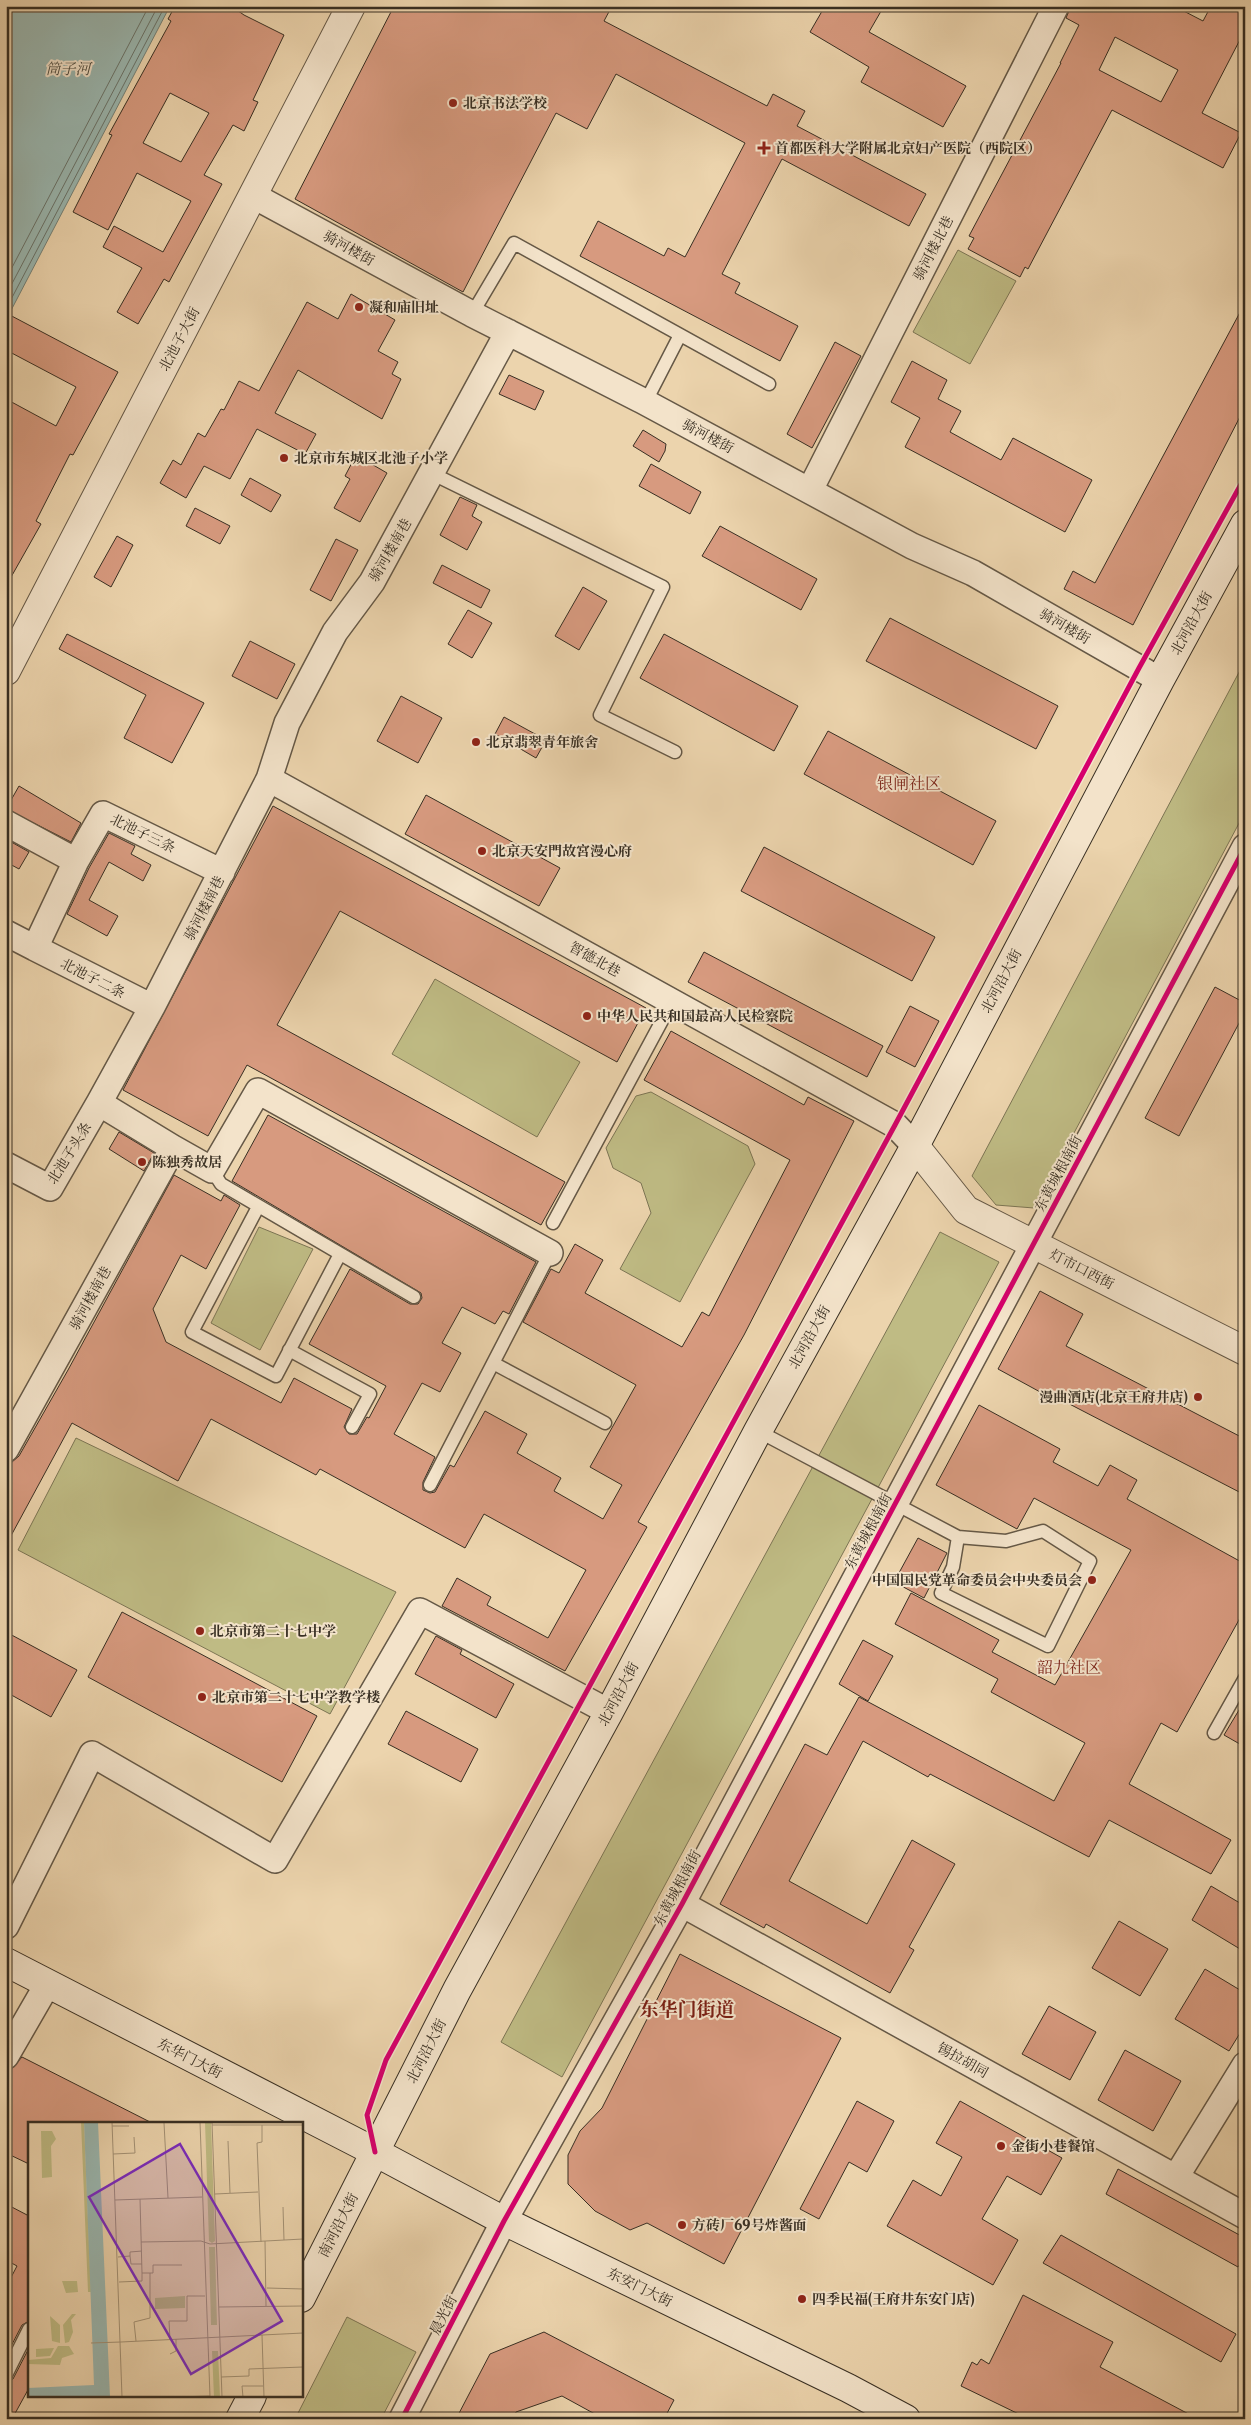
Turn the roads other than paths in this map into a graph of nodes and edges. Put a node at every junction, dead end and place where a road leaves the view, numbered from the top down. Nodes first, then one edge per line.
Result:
1 (351, 6) edge
2 (1056, 6) edge
3 (254, 196) junction
4 (472, 314) junction
5 (508, 332) junction
6 (680, 335) junction
7 (769, 384) dead end
8 (645, 403) junction
9 (433, 474) junction
10 (810, 490) junction
11 (1245, 524) edge
12 (6, 671) edge
13 (1160, 680) junction
14 (675, 752) dead end
15 (269, 779) junction
16 (6, 823) edge
17 (1245, 848) edge
18 (76, 861) junction
19 (222, 872) junction
20 (6, 933) edge
21 (35, 948) junction
22 (672, 1002) junction
23 (152, 1008) junction
24 (99, 1103) junction
25 (915, 1146) junction
26 (173, 1148) junction
27 (6, 1164) edge
28 (212, 1170) junction
29 (258, 1207) junction
30 (552, 1223) dead end
31 (1033, 1245) junction
32 (550, 1253) joint
33 (340, 1254) junction
34 (414, 1297) dead end
35 (289, 1350) junction
36 (1245, 1351) edge
37 (493, 1363) junction
38 (605, 1423) dead end
39 (352, 1427) dead end
40 (758, 1431) junction
41 (6, 1449) edge
42 (430, 1485) dead end
43 (895, 1503) junction
44 (958, 1537) junction
45 (1245, 1678) edge
46 (609, 1712) junction
47 (1214, 1733) dead end
48 (682, 1904) junction
49 (6, 1926) edge
50 (6, 1962) edge
51 (47, 1985) junction
52 (6, 2056) edge
53 (1245, 2065) edge
54 (375, 2152) junction
55 (1176, 2177) junction
56 (1245, 2216) edge
57 (504, 2221) junction
58 (302, 2296) edge
59 (28, 2331) edge
60 (6, 2375) edge
61 (251, 2398) edge
62 (240, 2419) edge
63 (402, 2419) edge
64 (906, 2419) edge

1 - 3 main road, 北池子大街
2 - 10 street, 骑河楼北巷
3 - 4 street, 骑河楼街
3 - 12 main road, 北池子大街
4 - 5 street, 骑河楼街
4 - 6 lane
5 - 8 street, 骑河楼街
5 - 9 street, 骑河楼南巷
6 - 7 lane
6 - 8 lane
8 - 10 street, 骑河楼街
9 - 14 lane
9 - 15 street, 骑河楼南巷
10 - 13 street, 骑河楼街
11 - 13 main road, 北河沿大街
13 - 25 main road, 北河沿大街
15 - 19 street, 骑河楼南巷
15 - 22 street, 智德北巷
16 - 18 street
17 - 31 street, 东黄城根南街
18 - 19 street, 北池子三条
18 - 21 street
19 - 23 street, 骑河楼南巷
20 - 21 street, 北池子二条
21 - 23 street, 北池子二条
22 - 25 street, 智德北巷
22 - 30 lane
23 - 24 street, 骑河楼南巷
24 - 26 street
24 - 27 street, 北池子头条
25 - 31 main road, 灯市口西街
25 - 40 main road, 北河沿大街
26 - 28 street
26 - 41 street, 骑河楼南巷
28 - 29 lane
28 - 32 street
29 - 33 lane
29 - 35 lane
31 - 36 main road, 灯市口西街
31 - 43 street, 东黄城根南街
32 - 37 lane
33 - 34 lane
33 - 35 lane
35 - 39 lane
37 - 38 lane
37 - 42 lane
40 - 43 lane
40 - 46 main road, 北河沿大街
43 - 44 lane
43 - 48 street, 东黄城根南街
44 - 44 lane
45 - 47 lane
46 - 49 street
46 - 54 main road, 北河沿大街
48 - 55 street, 锡拉胡同
48 - 57 street, 东黄城根南街
50 - 51 main road, 东华门大街
51 - 52 street
51 - 54 main road, 东华门大街
53 - 55 street
54 - 57 main road, 东安门大街
54 - 58 main road, 南河沿大街
55 - 56 street, 锡拉胡同
57 - 63 street, 晨光街
57 - 64 main road, 东安门大街
59 - 60 lane
61 - 62 main road

